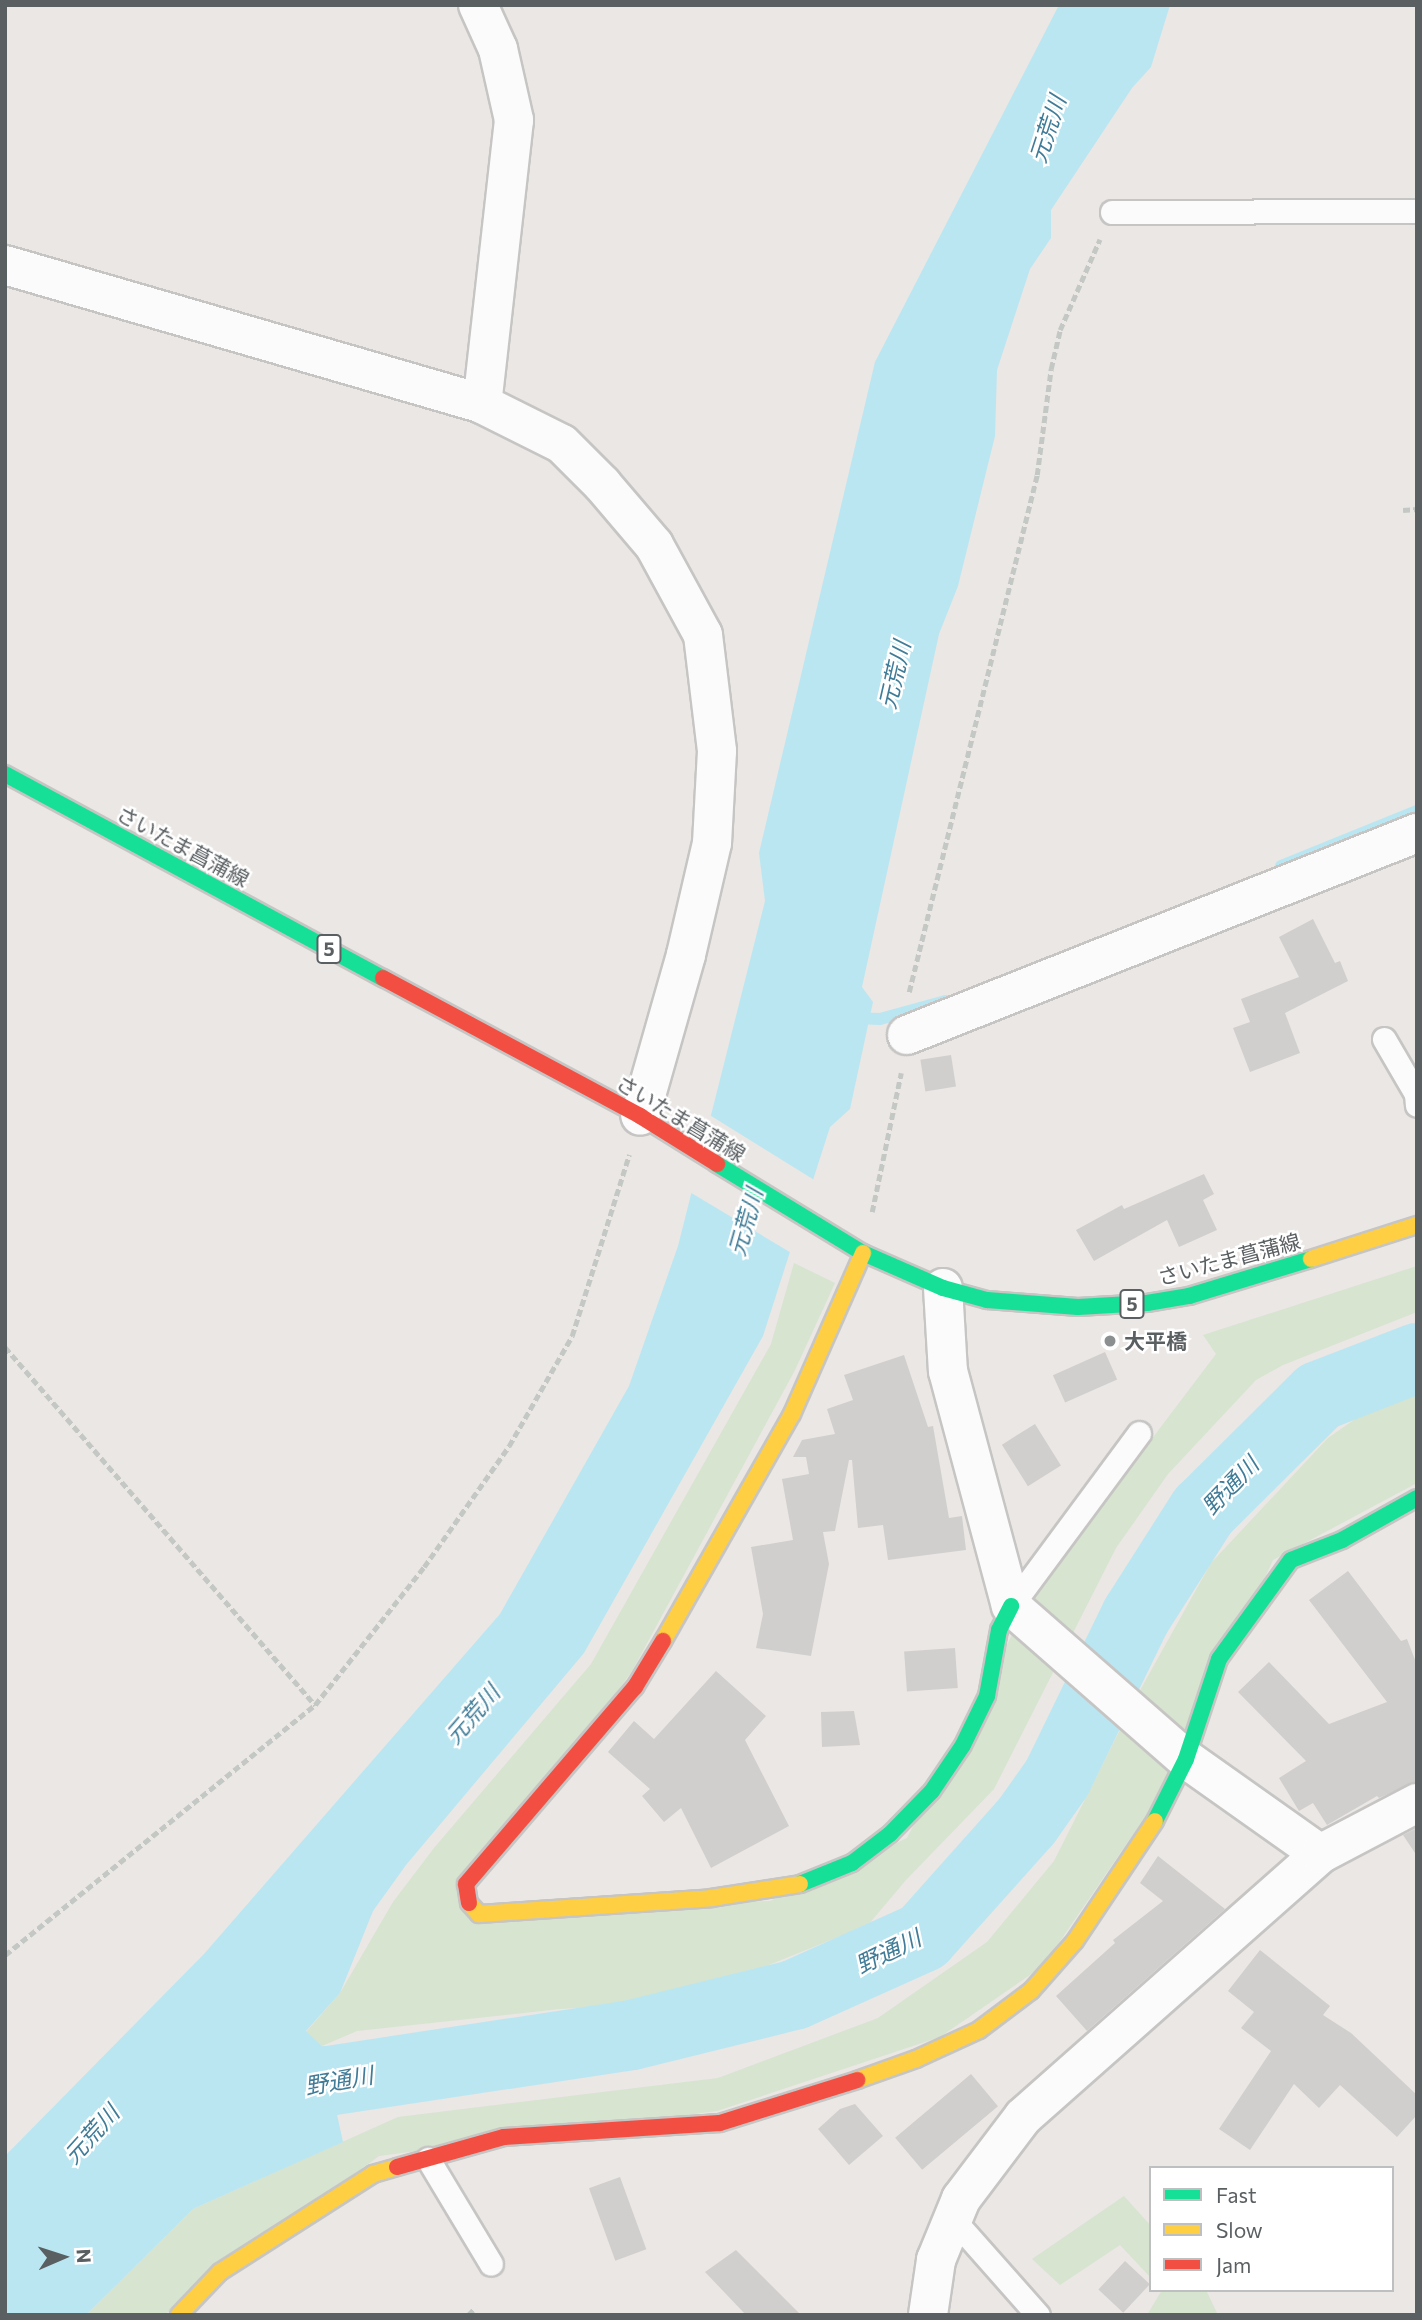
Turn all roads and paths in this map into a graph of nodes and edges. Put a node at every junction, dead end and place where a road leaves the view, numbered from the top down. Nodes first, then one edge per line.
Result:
1 (478, 5) edge
2 (1417, 211) edge
3 (1112, 212) joint
4 (5, 265) edge
5 (482, 404) junction
6 (1417, 509) edge
7 (1403, 510) dead end
8 (5, 774) edge
9 (1417, 833) edge
10 (906, 1035) junction
11 (1384, 1039) dead end
12 (1417, 1105) edge
13 (646, 1120) junction
14 (1417, 1225) edge
15 (863, 1253) junction
16 (943, 1288) junction
17 (5, 1347) edge
18 (1139, 1433) dead end
19 (1417, 1498) edge
20 (1015, 1611) junction
21 (315, 1705) junction
22 (1183, 1757) junction
23 (1417, 1803) edge
24 (1320, 1854) junction
25 (5, 1955) edge
26 (428, 2159) junction
27 (953, 2219) junction
28 (491, 2264) dead end
29 (475, 2308) dead end
30 (180, 2315) edge
31 (468, 2315) edge
32 (928, 2315) edge
33 (1038, 2315) edge

1 - 5 street
2 - 3 lane
3 - 10 path
4 - 5 street
5 - 13 street
6 - 7 path
8 - 13 street, さいたま菖蒲線 / 5
9 - 10 street
10 - 15 path
11 - 12 lane
13 - 15 street, さいたま菖蒲線 / 5
13 - 21 path
14 - 16 street, さいたま菖蒲線 / 5
15 - 16 street, さいたま菖蒲線 / 5
15 - 20 street
16 - 20 street
17 - 21 path
18 - 20 lane
19 - 22 street
20 - 22 street
21 - 25 path
22 - 24 street
22 - 26 street
23 - 24 street
24 - 27 street
26 - 28 lane
26 - 30 street
27 - 32 street
27 - 33 lane
29 - 31 path

